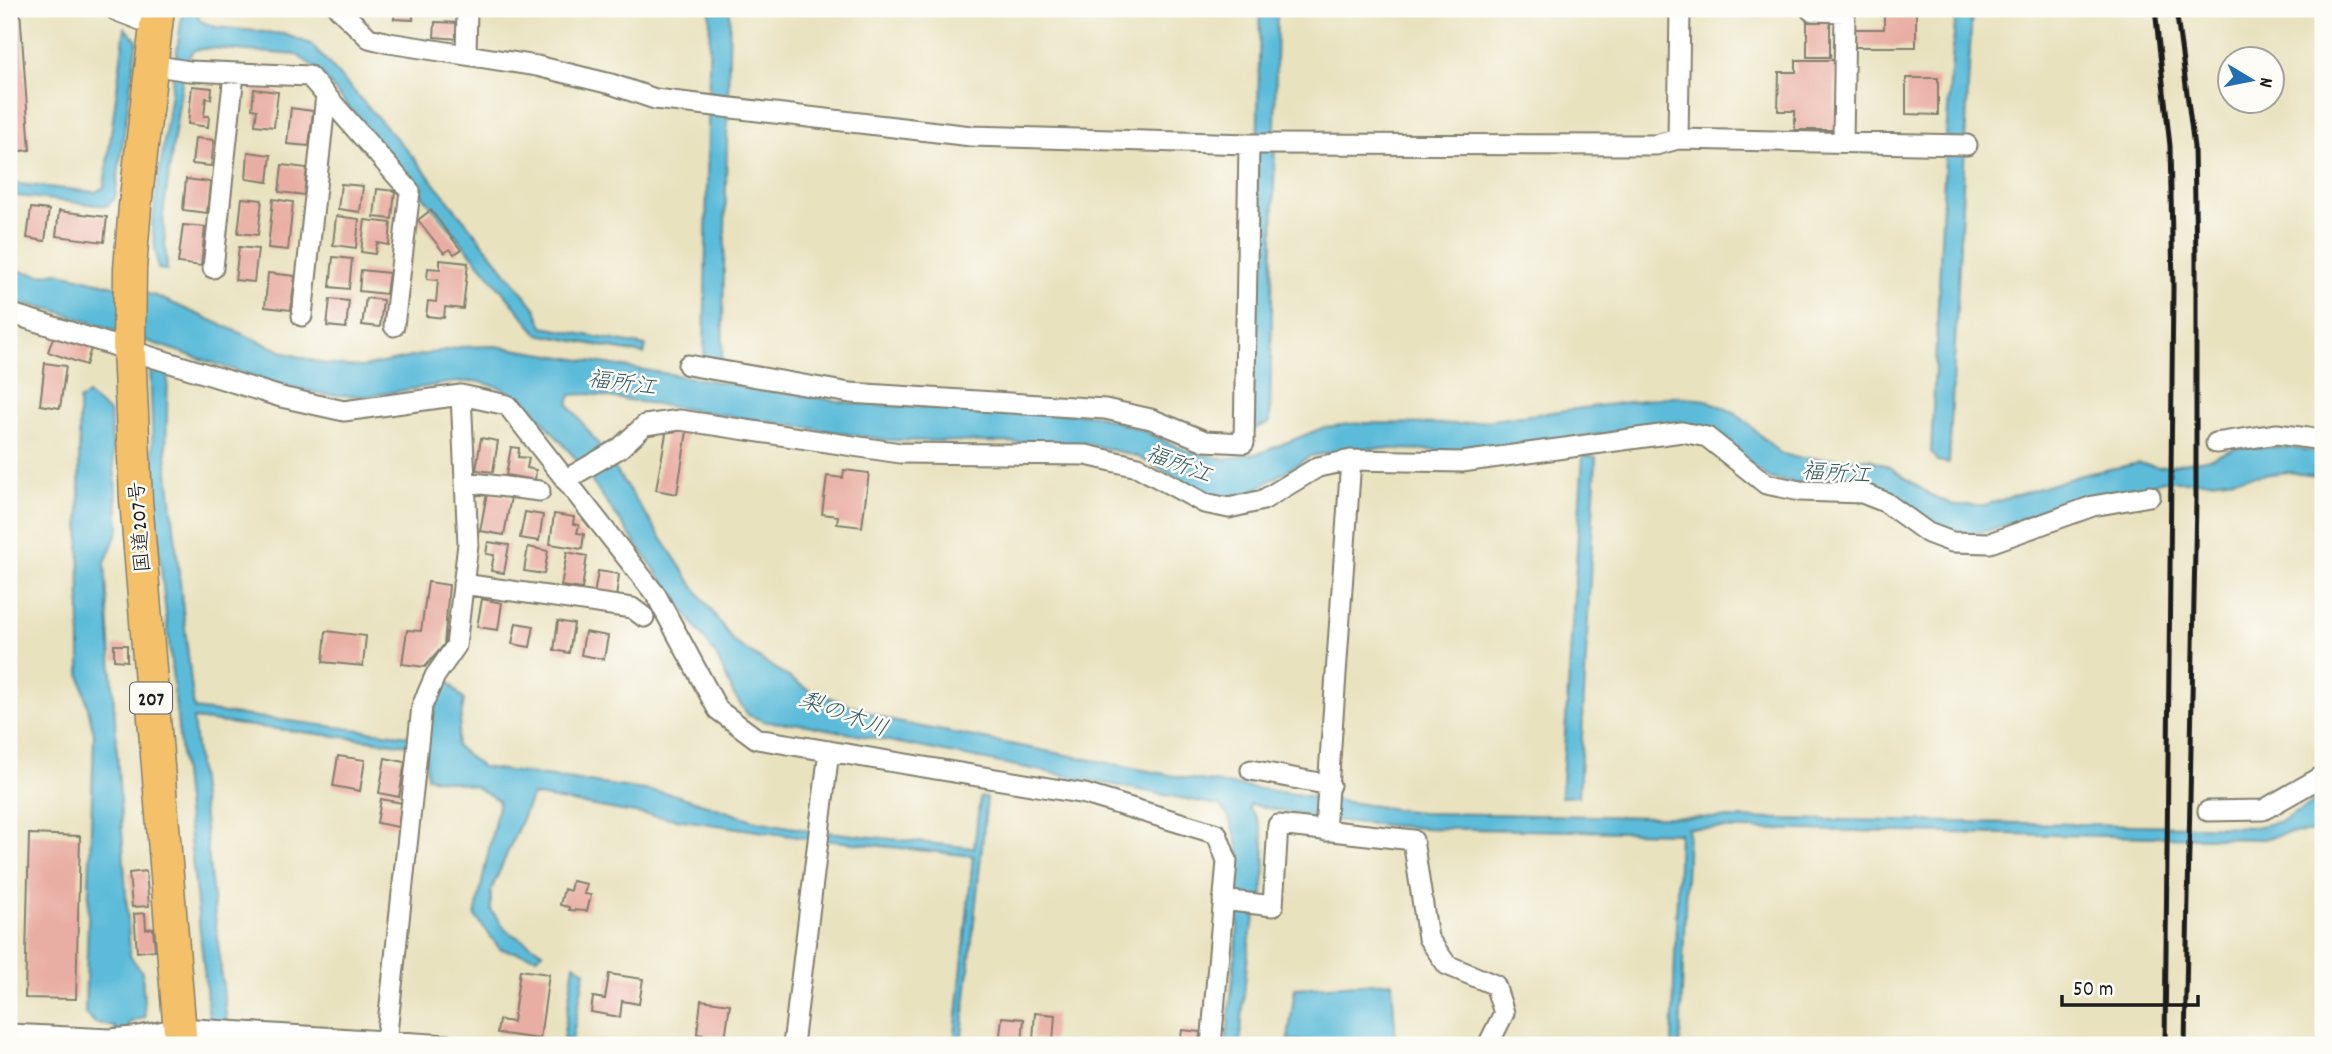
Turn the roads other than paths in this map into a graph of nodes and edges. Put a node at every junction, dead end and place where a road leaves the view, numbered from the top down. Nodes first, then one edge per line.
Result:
1 (117, 9) edge
2 (339, 9) edge
3 (467, 9) edge
4 (1680, 9) edge
5 (1810, 9) edge
6 (157, 16) edge
7 (466, 55) junction
8 (170, 68) junction
9 (233, 74) junction
10 (326, 96) junction
11 (1678, 139) junction
12 (1843, 142) junction
13 (1249, 144) junction
14 (1967, 145) dead end
15 (213, 268) dead end
16 (9, 313) edge
17 (302, 316) dead end
18 (394, 326) dead end
19 (129, 349) junction
20 (688, 365) dead end
21 (461, 395) junction
22 (2323, 440) edge
23 (2216, 443) dead end
24 (1351, 460) junction
25 (565, 480) junction
26 (465, 482) junction
27 (540, 491) dead end
28 (2150, 496) dead end
29 (463, 584) junction
30 (644, 617) dead end
31 (829, 751) junction
32 (1251, 770) dead end
33 (2323, 776) edge
34 (1329, 785) junction
35 (2208, 811) dead end
36 (1325, 831) junction
37 (1223, 901) junction
38 (9, 1034) edge
39 (188, 1034) edge
40 (386, 1042) junction
41 (447, 1045) edge
42 (793, 1045) edge
43 (1210, 1045) edge
44 (1488, 1045) edge

1 - 6 street
2 - 7 street
3 - 7 street
4 - 11 street
5 - 12 street
6 - 8 highway, 国道207号 / 207
7 - 13 street
8 - 9 street
8 - 19 highway, 国道207号 / 207
9 - 10 street
9 - 15 street
10 - 17 street
10 - 18 street
11 - 12 street
11 - 13 street
12 - 14 street
13 - 20 street
16 - 19 street
19 - 21 street
19 - 39 highway, 国道207号 / 207
21 - 25 street
21 - 26 street
22 - 23 street
24 - 25 street
24 - 28 street
24 - 34 street
25 - 31 street
26 - 27 street
26 - 29 street
29 - 30 street
29 - 40 street
31 - 37 street
31 - 42 street
32 - 34 street
33 - 35 street
34 - 36 street
36 - 37 street
36 - 44 street
37 - 43 street
38 - 39 street
39 - 40 street
40 - 41 street

